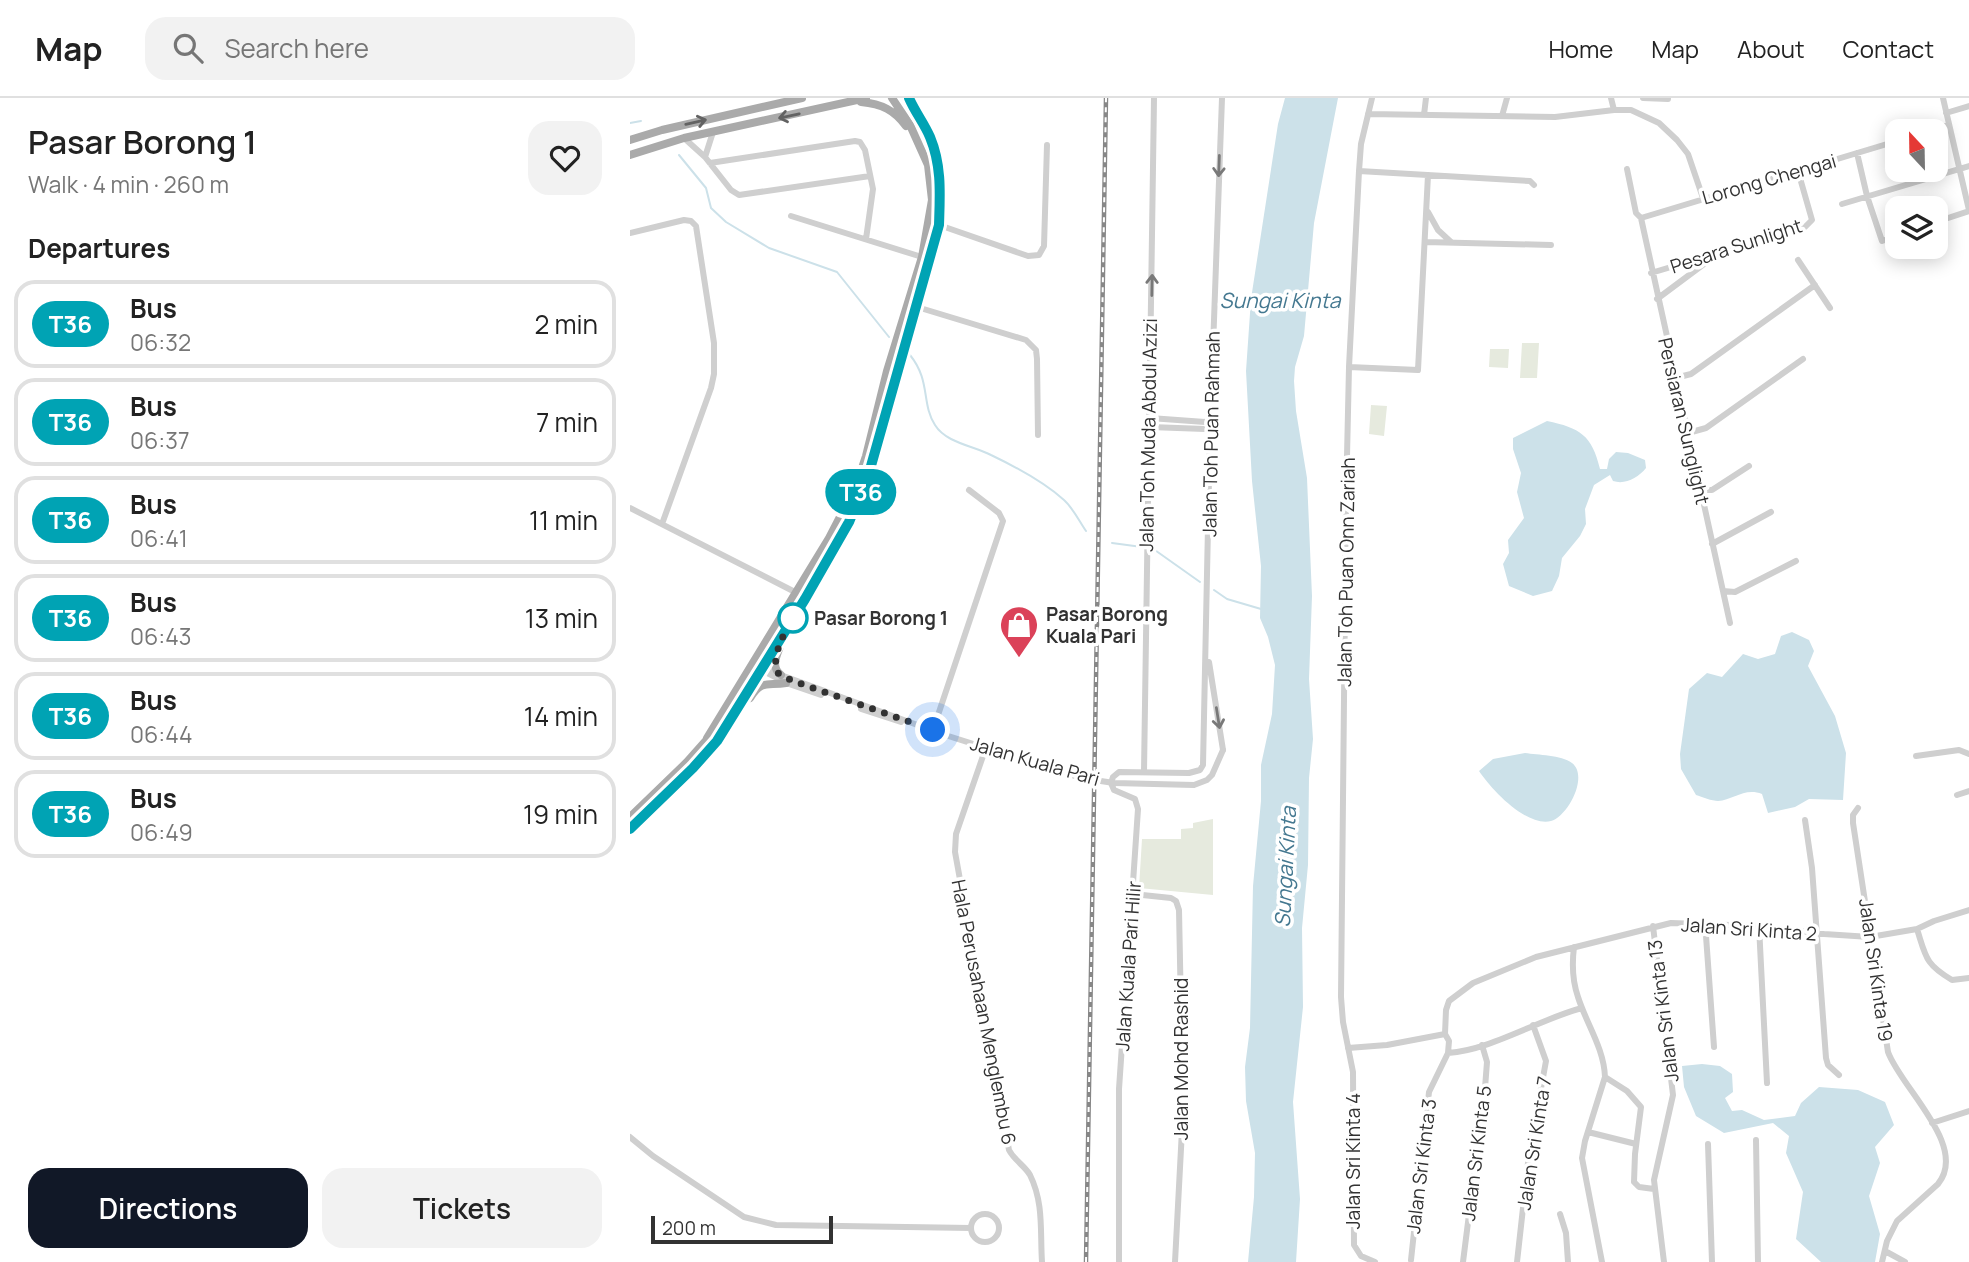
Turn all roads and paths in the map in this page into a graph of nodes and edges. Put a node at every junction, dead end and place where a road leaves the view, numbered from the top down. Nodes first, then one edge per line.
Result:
1 (799, 98) edge
2 (866, 98) edge
3 (892, 98) edge
4 (903, 98) edge
5 (909, 98) edge
6 (1154, 98) edge
7 (1222, 98) edge
8 (1372, 98) edge
9 (1426, 98) edge
10 (1507, 98) edge
11 (1611, 98) edge
12 (1643, 98) edge
13 (1943, 98) edge
14 (1668, 99) edge
15 (857, 100) edge
16 (1969, 106) edge
17 (914, 110) junction
18 (1614, 110) junction
19 (1946, 113) junction
20 (1368, 114) junction
21 (1424, 115) junction
22 (1502, 116) junction
23 (1949, 125) joint
24 (713, 132) junction
25 (684, 138) junction
26 (917, 139) junction
27 (630, 140) edge
28 (1047, 145) dead end
29 (1885, 145) edge
30 (1857, 153) junction
31 (630, 155) edge
32 (708, 160) junction
33 (1969, 166) edge
34 (1626, 169) dead end
35 (1961, 169) junction
36 (1359, 171) junction
37 (1798, 171) junction
38 (1428, 175) junction
39 (870, 176) junction
40 (1534, 185) dead end
41 (1867, 196) junction
42 (1703, 198) junction
43 (1842, 204) dead end
44 (1427, 207) junction
45 (1969, 211) edge
46 (791, 216) dead end
47 (1641, 218) junction
48 (1948, 218) edge
49 (939, 225) junction
50 (630, 233) edge
51 (866, 239) junction
52 (1885, 240) edge
53 (1425, 242) junction
54 (1451, 242) junction
55 (1551, 246) dead end
56 (1716, 255) junction
57 (922, 257) junction
58 (1798, 260) dead end
59 (1651, 273) junction
60 (1815, 285) junction
61 (1657, 299) junction
62 (916, 307) junction
63 (1830, 308) dead end
64 (1803, 359) dead end
65 (1349, 367) junction
66 (1675, 379) junction
67 (1150, 418) junction
68 (1210, 419) junction
69 (1161, 423) junction
70 (1150, 427) junction
71 (1210, 431) junction
72 (1688, 433) junction
73 (1038, 435) dead end
74 (1749, 466) dead end
75 (969, 490) dead end
76 (1700, 490) junction
77 (630, 508) edge
78 (1770, 512) dead end
79 (662, 524) junction
80 (1712, 544) junction
81 (1796, 561) dead end
82 (1723, 591) junction
83 (795, 592) junction
84 (1730, 624) dead end
85 (783, 634) junction
86 (1206, 646) junction
87 (761, 670) junction
88 (783, 679) junction
89 (933, 730) junction
90 (1204, 739) junction
91 (712, 740) junction
92 (1222, 742) junction
93 (1969, 754) edge
94 (1916, 756) dead end
95 (983, 757) dead end
96 (1200, 770) joint
97 (1144, 772) junction
98 (1969, 791) edge
99 (1957, 795) dead end
100 (1858, 808) dead end
101 (630, 817) edge
102 (1805, 820) dead end
103 (630, 829) edge
104 (1133, 894) junction
105 (1969, 909) edge
106 (1705, 922) junction
107 (1653, 926) junction
108 (1759, 926) junction
109 (1917, 929) junction
110 (1815, 933) junction
111 (1870, 937) junction
112 (1574, 947) junction
113 (1969, 978) edge
114 (1582, 1008) junction
115 (1533, 1025) junction
116 (1445, 1034) junction
117 (1482, 1045) junction
118 (1348, 1048) junction
119 (1714, 1048) dead end
120 (1448, 1053) junction
121 (1839, 1075) dead end
122 (1605, 1077) junction
123 (1767, 1083) dead end
124 (1969, 1111) edge
125 (1932, 1123) junction
126 (1588, 1132) junction
127 (630, 1137) edge
128 (1756, 1140) dead end
129 (1636, 1144) junction
130 (1708, 1144) dead end
131 (1654, 1189) junction
132 (1560, 1213) dead end
133 (971, 1228) junction
134 (1885, 1251) junction
135 (1411, 1260) edge
136 (1042, 1262) edge
137 (1119, 1262) edge
138 (1175, 1262) edge
139 (1375, 1262) edge
140 (1463, 1262) edge
141 (1517, 1262) edge
142 (1567, 1262) edge
143 (1602, 1262) edge
144 (1664, 1262) edge
145 (1712, 1262) edge
146 (1758, 1262) edge
147 (1882, 1262) edge
148 (1905, 1262) edge

27 -> 1 main road
2 - 15 main road
3 - 26 main road
4 - 17 main road
5 - 17 main road
67 -> 6 street, Jalan Toh Muda Abdul Azizi
7 -> 68 street, Jalan Toh Puan Rahmah
8 - 20 street, Jalan Toh Puan Onn Zariah
9 - 21 street
10 - 22 street
11 - 18 street
12 - 14 street
13 - 19 street
15 -> 24 main road
15 - 26 main road
16 - 19 street
17 - 49 main road
18 - 22 street
18 - 42 street
19 - 23 street
20 - 21 street
20 - 36 street, Jalan Toh Puan Onn Zariah
21 - 22 street
23 - 35 street
24 - 25 main road
24 - 32 street
25 - 31 main road
25 - 32 street
26 - 57 main road
28 - 49 street
29 - 30 street, Lorong Chengai
30 - 37 street, Lorong Chengai
30 - 41 street
32 - 39 street
32 - 39 street
33 - 35 street
34 - 47 street, Persiaran Sunglight
35 - 41 street
35 - 45 street
36 - 38 street
36 - 65 street, Jalan Toh Puan Onn Zariah
37 - 42 street, Lorong Chengai
37 - 56 street, Pesara Sunlight
38 - 40 street
38 - 44 street
39 - 51 street
41 - 43 street
41 - 52 street
42 - 47 street, Lorong Chengai
44 - 53 street
44 - 54 street
45 - 48 street
46 - 51 street
47 - 59 street, Persiaran Sunglight
49 - 62 main road
50 - 79 street
51 - 57 street
53 - 54 street
53 - 65 street
54 - 55 street
56 - 59 street, Pesara Sunlight
56 - 61 street
57 - 83 main road
58 - 60 street
59 - 61 street, Persiaran Sunglight
60 - 63 street
60 - 66 street
61 - 66 street, Persiaran Sunglight
62 - 73 street
62 - 85 main road
64 - 72 street
65 - 118 street, Jalan Toh Puan Onn Zariah
66 - 72 street, Persiaran Sunglight
67 - 69 street
67 - 70 street, Jalan Toh Muda Abdul Azizi
68 - 69 street
68 - 71 street, Jalan Toh Puan Rahmah
69 - 70 street
69 - 71 street
70 - 97 street, Jalan Toh Muda Abdul Azizi
71 - 86 street, Jalan Toh Puan Rahmah
72 - 76 street, Persiaran Sunglight
74 - 76 street
75 - 89 street
76 - 80 street, Persiaran Sunglight
77 - 79 street
78 - 80 street
79 - 83 street
80 - 82 street, Persiaran Sunglight
81 - 82 street
82 - 84 street, Persiaran Sunglight
83 - 87 main road
83 - 91 main road
85 - 87 main road
85 - 88 main road
86 - 90 street, Jalan Toh Puan Rahmah
86 -> 92 street, Jalan Kuala Pari
87 - 88 street, Jalan Kuala Pari
87 - 91 main road
88 - 89 street, Jalan Kuala Pari
88 - 91 main road
89 - 92 street, Jalan Kuala Pari, bridge
90 - 92 street
90 - 96 street, Jalan Toh Puan Rahmah
91 - 101 main road
91 - 103 main road
93 - 94 street
95 - 136 street, Hala Perusahaan Menglembu 6
96 - 97 street, Jalan Kuala Pari Hilir
97 - 104 street, Jalan Kuala Pari Hilir
98 - 99 street
100 - 111 street, Jalan Sri Kinta 19
102 - 110 street
104 - 137 street, Jalan Kuala Pari Hilir
104 - 138 street, Jalan Mohd Rashid
105 - 109 street, Jalan Sri Kinta 2
106 - 107 street, Jalan Sri Kinta 2
106 - 108 street, Jalan Sri Kinta 2
106 - 119 street
107 - 112 street, Jalan Sri Kinta 2
107 - 131 street, Jalan Sri Kinta 13
108 - 110 street, Jalan Sri Kinta 2
108 - 123 street
109 - 111 street, Jalan Sri Kinta 2
109 - 113 street
110 - 111 street, Jalan Sri Kinta 2
110 - 121 street
111 - 125 street, Jalan Sri Kinta 19
112 - 114 street
112 - 116 street, Jalan Sri Kinta 2
114 - 115 street
114 - 122 street
115 - 117 street
115 - 141 street, Jalan Sri Kinta 7
116 - 118 street
116 - 120 street
117 - 120 street
117 - 140 street, Jalan Sri Kinta 5
118 - 139 street, Jalan Sri Kinta 4
120 - 135 street, Jalan Sri Kinta 3
122 - 126 street
122 - 129 street
124 - 125 street
125 - 134 street, Jalan Sri Kinta 19
126 - 129 street
126 - 143 street
127 - 133 street
128 - 146 street
129 - 131 street
130 - 145 street
131 - 144 street, Jalan Sri Kinta 13
132 - 142 street
133 - 133 street
134 - 147 street, Jalan Sri Kinta 19
134 - 148 street

